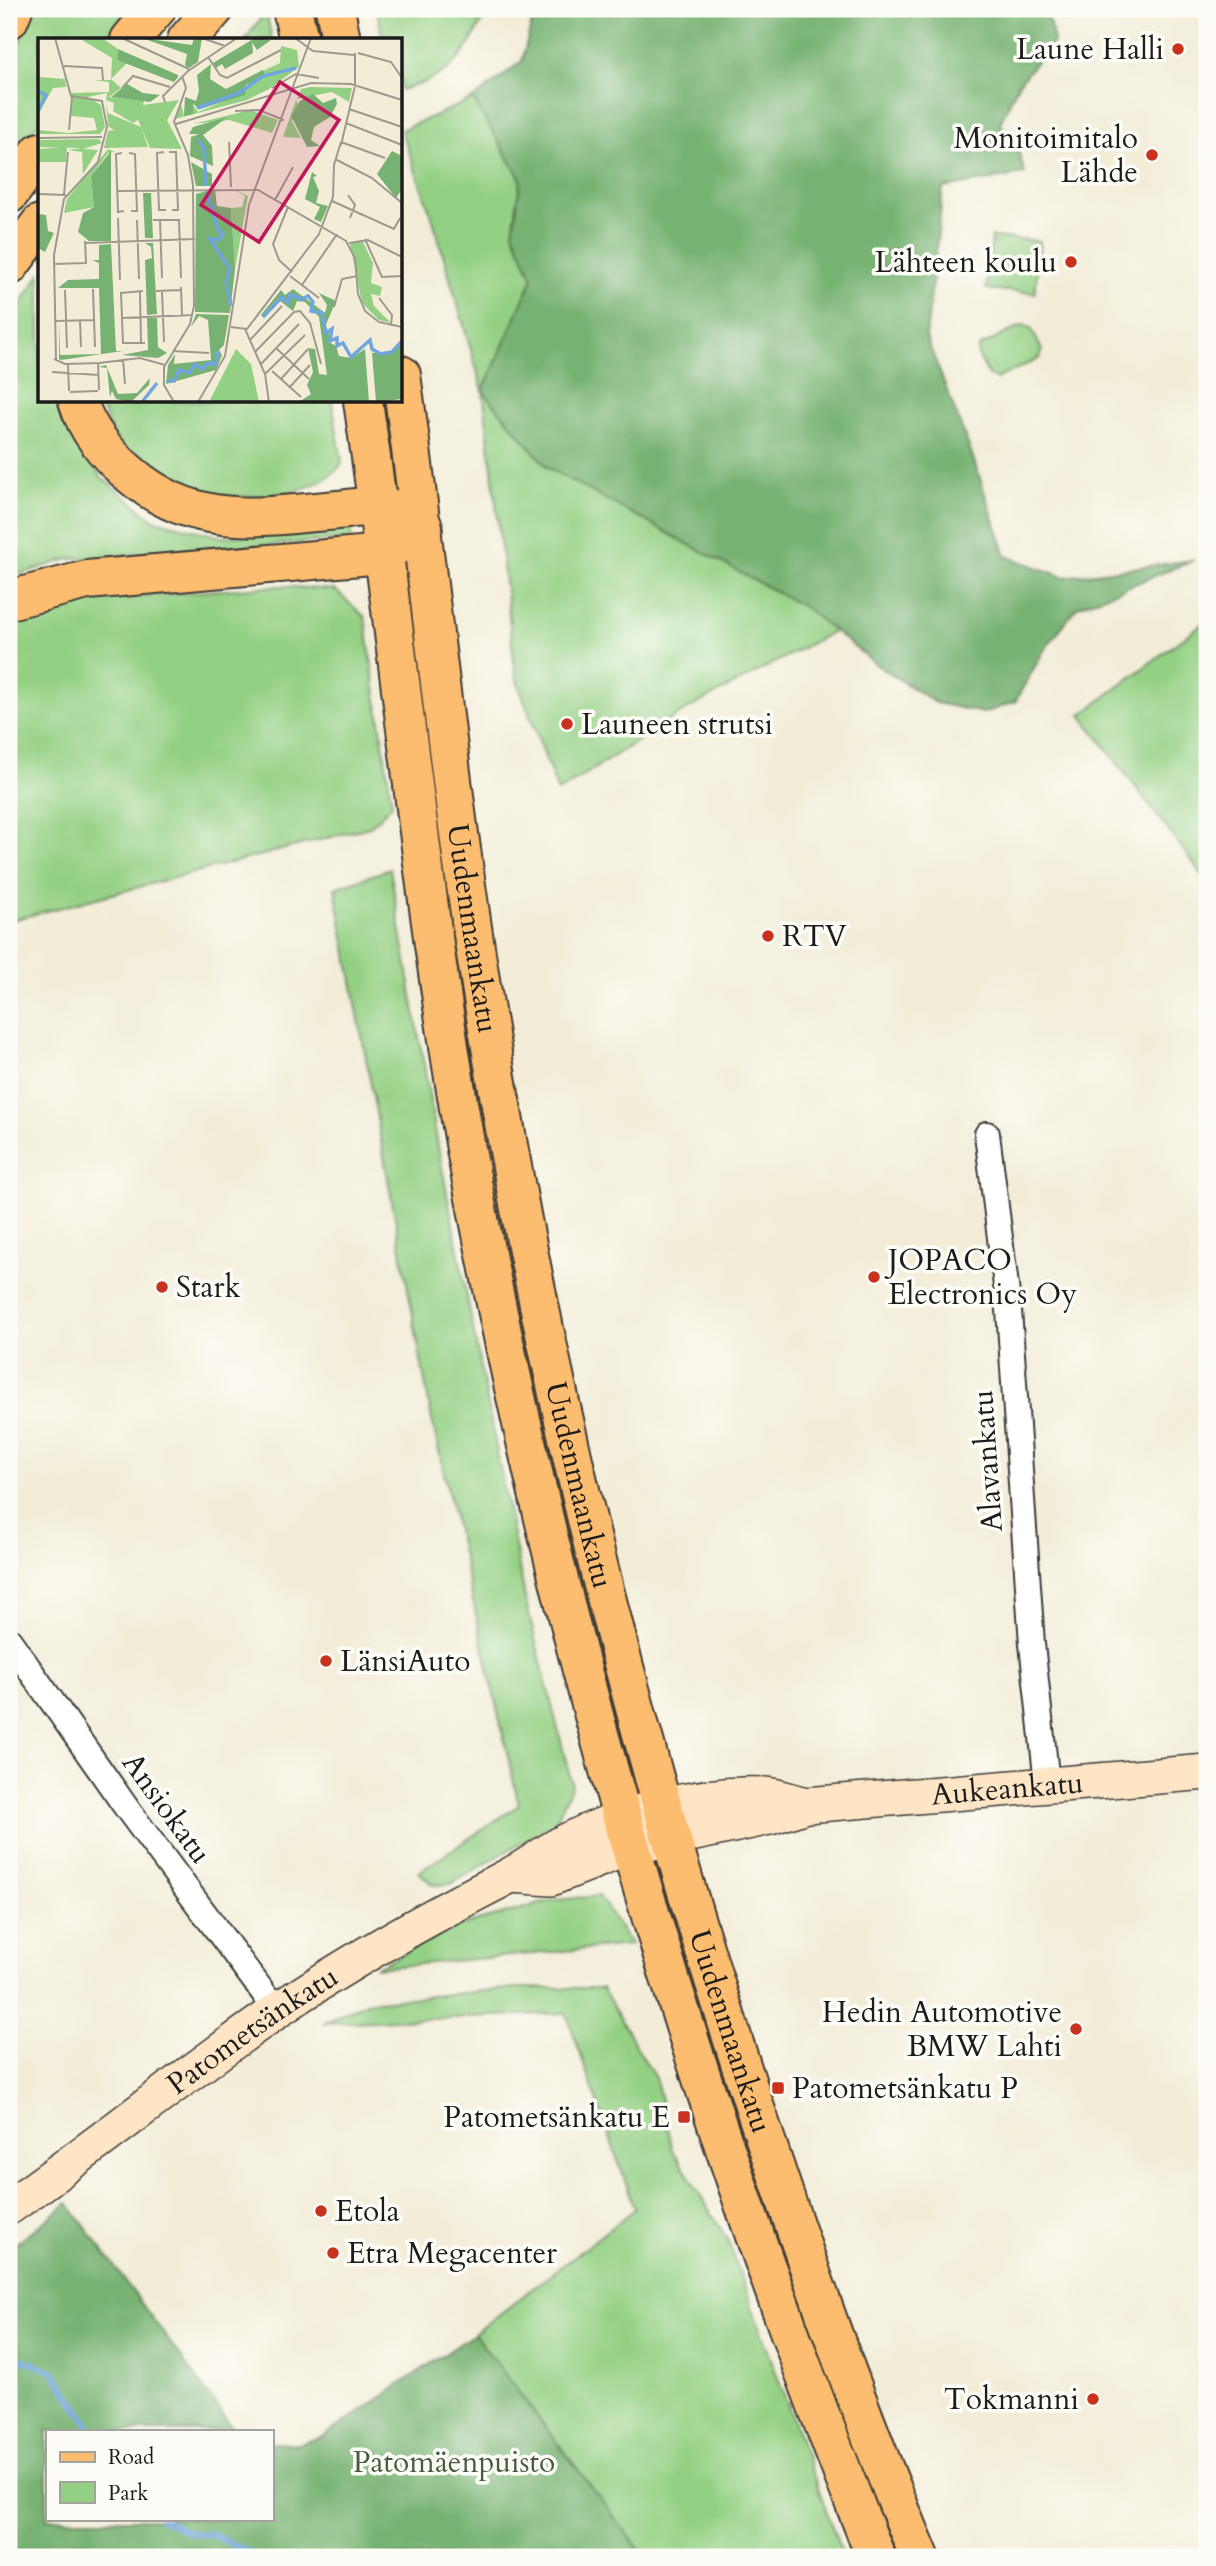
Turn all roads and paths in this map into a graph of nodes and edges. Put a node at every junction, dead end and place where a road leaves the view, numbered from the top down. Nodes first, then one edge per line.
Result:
1 (13, 9) edge
2 (156, 9) edge
3 (214, 9) edge
4 (243, 9) edge
5 (335, 9) edge
6 (9, 19) edge
7 (132, 38) edge
8 (189, 38) edge
9 (220, 38) edge
10 (341, 38) edge
11 (38, 155) edge
12 (9, 194) edge
13 (38, 227) edge
14 (9, 266) edge
15 (402, 382) edge
16 (78, 402) edge
17 (363, 402) edge
18 (377, 506) junction
19 (423, 527) junction
20 (383, 554) junction
21 (9, 600) edge
22 (987, 1133) dead end
23 (9, 1640) edge
24 (1207, 1772) edge
25 (1047, 1784) junction
26 (666, 1823) junction
27 (626, 1833) junction
28 (277, 2011) junction
29 (9, 2207) edge
30 (876, 2557) edge
31 (920, 2557) edge

1 - 6 main road
2 - 7 main road
3 - 8 main road
4 - 9 main road
5 - 10 main road
11 - 12 main road
13 - 14 main road
15 - 19 main road, Uudenmaankatu
16 - 18 main road
17 - 18 main road, Uudenmaankatu
18 - 19 main road
18 - 20 main road, Uudenmaankatu
19 - 20 main road
19 - 26 main road, Uudenmaankatu
20 - 21 main road
20 - 27 main road, Uudenmaankatu
22 - 25 street, Alavankatu
23 - 28 street, Ansiokatu
24 - 25 street, Aukeankatu
25 - 26 street, Aukeankatu
26 - 27 street, Patometsänkatu
26 - 31 main road, Uudenmaankatu
27 - 28 street, Patometsänkatu
27 - 30 main road, Uudenmaankatu
28 - 29 street, Patometsänkatu

